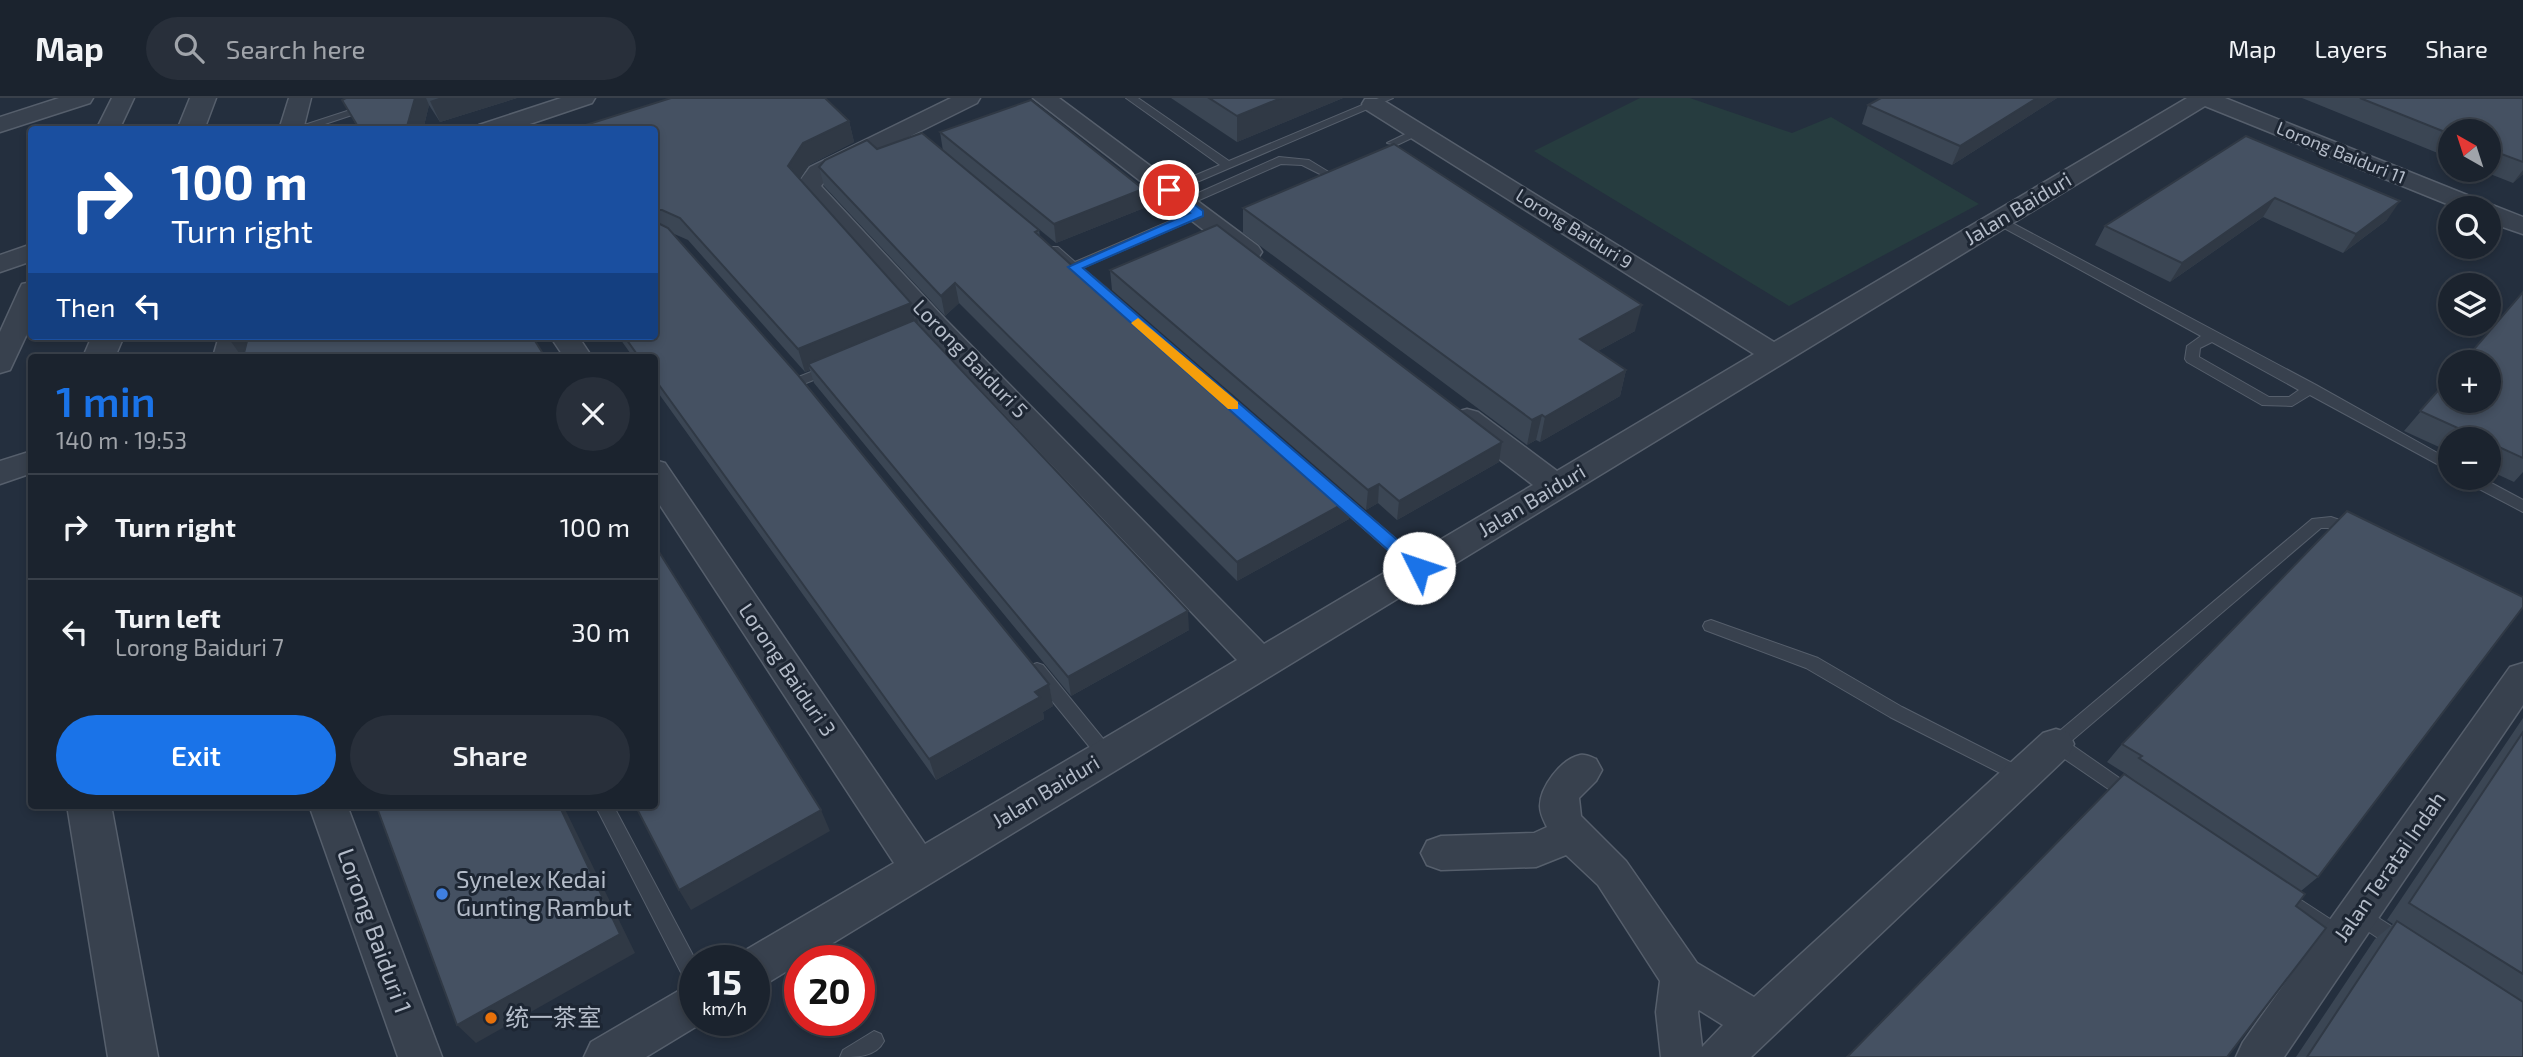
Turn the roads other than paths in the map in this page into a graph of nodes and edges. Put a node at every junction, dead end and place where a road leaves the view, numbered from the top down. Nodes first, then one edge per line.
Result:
1 (82, 98) edge
2 (123, 98) edge
3 (202, 98) edge
4 (300, 98) edge
5 (398, 98) edge
6 (584, 98) edge
7 (969, 98) edge
8 (1044, 98) edge
9 (1131, 98) edge
10 (2204, 98) edge
11 (1380, 101) edge
12 (0, 125) edge
13 (109, 126) edge
14 (192, 126) edge
15 (294, 126) edge
16 (306, 126) edge
17 (499, 126) edge
18 (1418, 131) junction
19 (1393, 143) edge
20 (1228, 165) junction
21 (1326, 174) edge
22 (2448, 196) edge
23 (1184, 202) junction
24 (2501, 217) edge
25 (1999, 220) junction
26 (2523, 226) edge
27 (1043, 241) edge
28 (28, 254) edge
29 (0, 264) edge
30 (1074, 267) junction
31 (1274, 271) edge
32 (28, 299) edge
33 (1116, 303) edge
34 (2213, 335) junction
35 (1775, 355) junction
36 (850, 360) edge
37 (0, 364) edge
38 (2311, 388) junction
39 (812, 393) edge
40 (1448, 404) edge
41 (2438, 459) edge
42 (28, 462) edge
43 (0, 472) edge
44 (658, 477) edge
45 (1325, 486) edge
46 (1556, 486) junction
47 (2493, 490) edge
48 (2523, 507) edge
49 (2375, 541) edge
50 (1419, 568) junction
51 (1711, 626) dead end
52 (1029, 660) edge
53 (1261, 663) junction
54 (2523, 677) edge
55 (2056, 744) junction
56 (1107, 756) junction
57 (1583, 770) dead end
58 (2020, 775) junction
59 (2147, 805) edge
60 (90, 809) edge
61 (329, 809) edge
62 (606, 809) edge
63 (1571, 835) junction
64 (1441, 853) dead end
65 (919, 869) junction
66 (2272, 890) edge
67 (2349, 925) junction
68 (679, 948) edge
69 (2413, 950) edge
70 (770, 958) edge
71 (1682, 977) junction
72 (679, 1014) edge
73 (1757, 1023) junction
74 (874, 1041) dead end
75 (134, 1057) edge
76 (420, 1057) edge
77 (606, 1057) edge
78 (850, 1057) edge
79 (1685, 1057) edge
80 (1720, 1057) edge
81 (2258, 1057) edge

1 - 12 street
2 - 13 street
3 - 14 street
4 - 15 street
5 - 16 lane
6 - 17 street
7 - 53 street, Lorong Baiduri 5
8 - 23 street
9 - 20 lane
10 - 22 street, Lorong Baiduri 11
10 - 25 street, Jalan Baiduri
11 - 18 street, Lorong Baiduri 9
11 - 20 lane
18 - 19 lane
18 - 35 street, Lorong Baiduri 9
20 - 23 lane
21 - 23 lane
23 - 30 lane
23 - 31 street
24 - 26 street
25 - 34 lane
25 - 35 street, Jalan Baiduri
27 - 30 lane
28 - 29 street
30 - 33 lane
32 - 37 street
34 - 38 lane
34 - 38 lane
35 - 46 street, Jalan Baiduri
36 - 39 lane
38 - 41 lane
40 - 46 street
42 - 43 street
44 - 65 street, Lorong Baiduri 3
45 - 50 lane
46 - 50 street, Jalan Baiduri
47 - 48 lane
49 - 55 lane
50 - 53 street, Jalan Baiduri
51 - 58 lane
52 - 56 lane
53 - 56 street, Jalan Baiduri
54 - 67 street, Jalan Teratai Indah
55 - 58 street
55 - 59 lane
56 - 65 street, Jalan Baiduri
57 - 63 street
58 - 73 street
60 - 75 street
61 - 76 street, Lorong Baiduri 1
62 - 68 lane
63 - 64 street
63 - 71 street
65 - 70 street, Jalan Baiduri
66 - 67 lane
67 - 69 lane
67 - 81 street, Jalan Teratai Indah
71 - 73 street
71 - 79 street
72 - 77 street
73 - 80 street
74 - 78 lane

